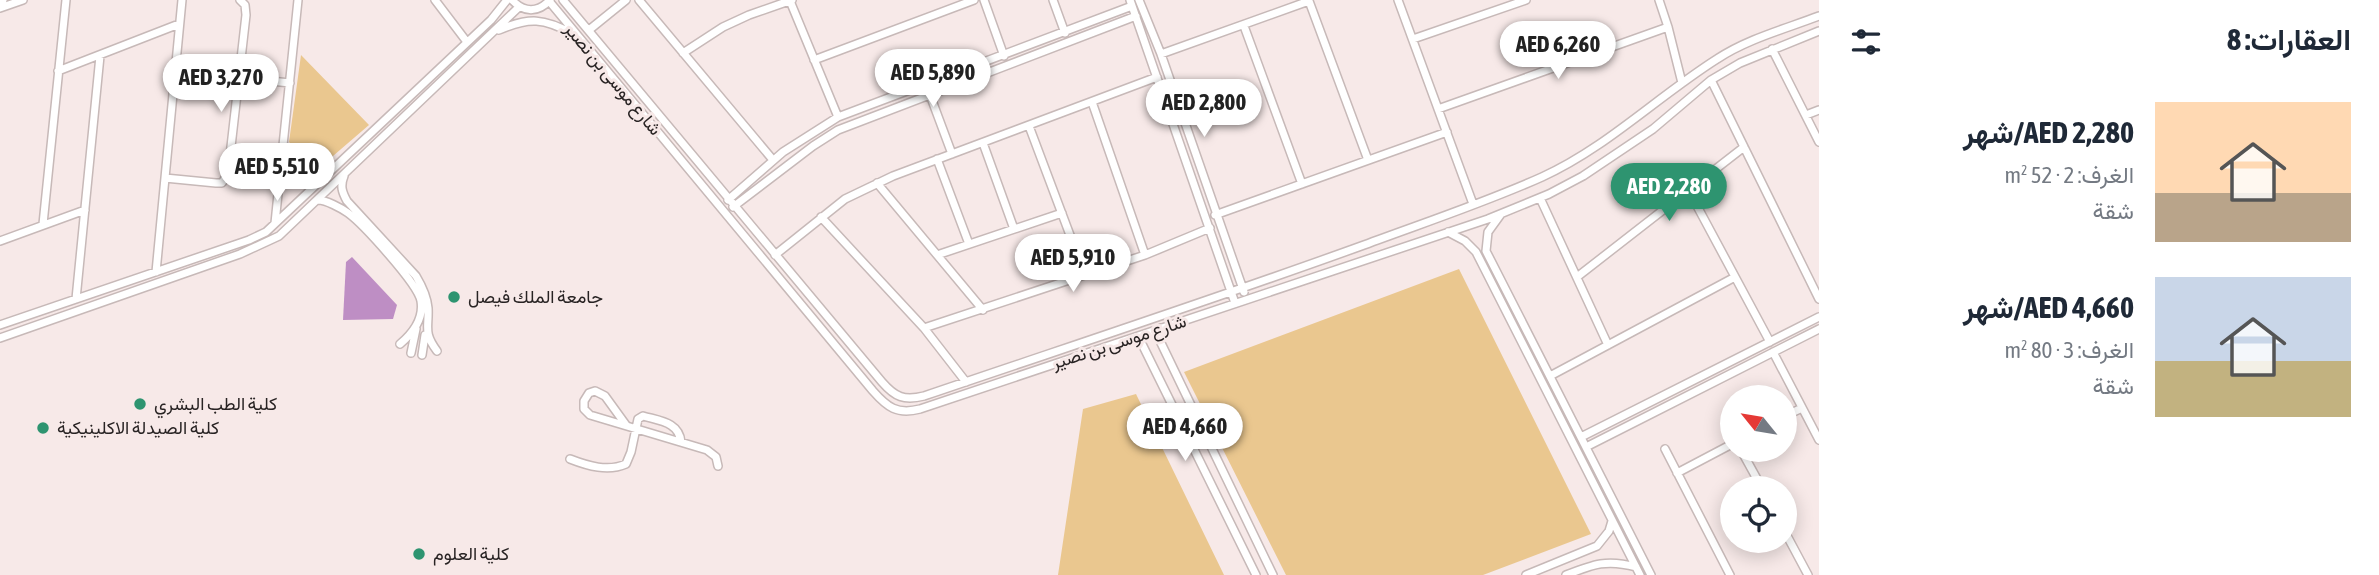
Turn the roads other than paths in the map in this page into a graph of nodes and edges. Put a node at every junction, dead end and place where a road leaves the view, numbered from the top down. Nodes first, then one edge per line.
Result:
1 (23, 0) edge
2 (66, 0) edge
3 (182, 0) edge
4 (240, 0) edge
5 (298, 0) edge
6 (435, 0) edge
7 (510, 0) edge
8 (563, 0) edge
9 (626, 0) edge
10 (639, 0) edge
11 (974, 0) edge
12 (984, 0) edge
13 (1053, 0) edge
14 (1398, 0) edge
15 (1526, 0) edge
16 (1658, 0) edge
17 (549, 1) edge
18 (791, 1) edge
19 (1310, 1) edge
20 (1134, 2) edge
21 (519, 7) junction
22 (0, 8) edge
23 (1136, 16) junction
24 (1819, 16) edge
25 (178, 24) junction
26 (1244, 26) junction
27 (1668, 27) junction
28 (589, 30) junction
29 (1819, 31) edge
30 (1065, 33) junction
31 (492, 34) junction
32 (579, 37) junction
33 (1413, 39) junction
34 (467, 42) junction
35 (1772, 49) junction
36 (683, 53) junction
37 (1161, 54) junction
38 (100, 56) junction
39 (1003, 56) junction
40 (814, 60) junction
41 (58, 71) junction
42 (174, 71) junction
43 (1157, 77) junction
44 (239, 78) junction
45 (1711, 80) junction
46 (289, 83) junction
47 (1682, 83) junction
48 (907, 92) junction
49 (930, 95) junction
50 (910, 102) junction
51 (1092, 102) junction
52 (1438, 109) junction
53 (1819, 110) edge
54 (1806, 115) junction
55 (838, 117) junction
56 (1029, 126) junction
57 (1447, 132) junction
58 (983, 142) junction
59 (1819, 142) edge
60 (1745, 147) junction
61 (952, 154) junction
62 (937, 159) junction
63 (773, 160) junction
64 (1368, 160) junction
65 (345, 173) junction
66 (165, 178) junction
67 (877, 183) junction
68 (1302, 184) junction
69 (1689, 191) junction
70 (1540, 198) junction
71 (317, 200) junction
72 (731, 203) junction
73 (1473, 204) junction
74 (85, 210) junction
75 (1062, 213) junction
76 (1501, 213) junction
77 (1216, 215) junction
78 (821, 217) junction
79 (43, 224) junction
80 (275, 224) junction
81 (1210, 228) junction
82 (1014, 229) junction
83 (1448, 232) junction
84 (0, 242) edge
85 (969, 244) junction
86 (775, 255) junction
87 (937, 255) junction
88 (1145, 255) junction
89 (156, 272) junction
90 (1085, 275) junction
91 (1735, 276) junction
92 (1577, 277) junction
93 (1243, 289) junction
94 (1232, 293) junction
95 (76, 299) junction
96 (1248, 299) junction
97 (1819, 299) edge
98 (1235, 303) junction
99 (983, 310) junction
100 (1819, 317) edge
101 (0, 325) edge
102 (417, 325) junction
103 (427, 326) junction
104 (925, 328) junction
105 (1161, 328) junction
106 (1819, 329) edge
107 (1136, 337) junction
108 (0, 338) edge
109 (1770, 342) junction
110 (400, 344) dead end
111 (1608, 345) junction
112 (437, 351) dead end
113 (1773, 352) junction
114 (411, 353) dead end
115 (422, 355) dead end
116 (1550, 376) junction
117 (966, 382) junction
118 (1802, 408) junction
119 (1797, 410) edge
120 (626, 425) junction
121 (636, 428) junction
122 (1581, 437) junction
123 (1819, 440) edge
124 (681, 442) junction
125 (1586, 447) junction
126 (1665, 449) dead end
127 (1720, 450) edge
128 (570, 458) dead end
129 (718, 466) dead end
130 (1678, 473) junction
131 (1612, 520) junction
132 (1796, 553) edge
133 (1639, 571) edge
134 (1256, 575) edge
135 (1273, 575) edge
136 (1526, 575) edge
137 (1566, 575) edge
138 (1651, 575) edge
139 (1730, 575) edge
140 (1808, 575) edge

1 - 22 street
2 - 41 street
3 - 25 street
4 - 44 street
5 - 46 street
6 - 34 street
7 - 21 street
7 - 34 street
8 - 28 street, شارع موسى بن نصير
9 - 28 street
10 - 36 street
11 - 40 street
12 - 39 street
13 - 30 street
14 - 33 street
15 - 33 street
16 - 27 street
17 - 21 street
17 - 32 street, شارع موسى بن نصير
18 - 36 street
18 - 40 street
19 - 26 street
19 - 64 street
20 - 23 street
20 - 30 street
20 - 37 street
21 - 31 street
23 - 43 street
23 - 49 street
24 - 47 street, شارع موسى بن نصير
25 - 38 street
25 - 42 street
26 - 37 street
26 - 68 street
27 - 47 street
27 - 52 street
28 - 72 street, شارع موسى بن نصير
29 - 35 street, شارع موسى بن نصير
30 - 39 street
31 - 32 street
31 - 65 street
32 - 107 street, شارع موسى بن نصير
33 - 52 street
34 - 80 street
35 - 45 street, شارع موسى بن نصير
35 - 54 street
36 - 63 street
37 - 77 street
38 - 41 street
38 - 74 street
39 - 48 street
40 - 55 street
41 - 79 street
42 - 44 street
42 - 66 street
43 - 51 street
43 - 81 street
44 - 46 street
44 - 66 street
45 - 60 street
45 - 70 street, شارع موسى بن نصير
46 - 80 street
47 - 73 street, شارع موسى بن نصير
48 - 50 street
48 - 55 street
49 - 50 street
49 - 61 street
50 - 72 street
51 - 56 street
51 - 88 street
52 - 57 street
53 - 54 street
54 - 59 street
55 - 63 street
56 - 58 street
56 - 75 street
57 - 64 street
57 - 73 street
58 - 61 street
58 - 82 street
60 - 69 street
60 - 97 street
61 - 62 street
62 - 67 street
62 - 85 street
63 - 72 street
64 - 68 street
65 - 71 street
65 - 103 street
66 - 89 street
67 - 78 street
67 - 87 street
68 - 77 street
69 - 91 street
69 - 92 street
70 - 76 street, شارع موسى بن نصير
70 - 92 street
71 - 102 street
71 - 108 street
72 - 86 street, شارع موسى بن نصير
73 - 93 street, شارع موسى بن نصير
74 - 79 street
74 - 95 street
75 - 82 street
75 - 90 street
76 - 83 street, شارع موسى بن نصير
76 - 116 street
77 - 93 street
78 - 86 street
78 - 104 street
79 - 84 street
80 - 89 street
81 - 88 street
81 - 94 street
82 - 85 street
83 - 96 street, شارع موسى بن نصير
83 - 131 street
85 - 87 street
86 - 117 street, شارع موسى بن نصير
87 - 99 street
88 - 90 street
89 - 95 street
90 - 99 street
91 - 109 street
91 - 111 street
92 - 111 street
93 - 94 street, شارع موسى بن نصير
93 - 96 street
94 - 98 street
94 - 117 street, شارع موسى بن نصير
95 - 101 street
96 - 98 street, شارع موسى بن نصير
98 - 105 street, شارع موسى بن نصير
99 - 104 street
100 - 109 street
102 - 110 street
102 - 114 street
103 - 112 street
103 - 115 street
104 - 117 street
105 - 107 street, شارع موسى بن نصير
105 - 135 street
106 - 113 street
107 - 134 street
109 - 122 street
111 - 116 street
113 - 118 street
113 - 125 street
116 - 122 street
118 - 119 street
118 - 123 street
120 - 120 street
120 - 121 street
121 - 124 street
121 - 124 street
121 - 128 street
122 - 125 street
124 - 129 street
125 - 138 street
126 - 130 street
127 - 130 street
130 - 139 street
131 - 133 street
131 - 136 street
132 - 140 street
133 - 137 street

